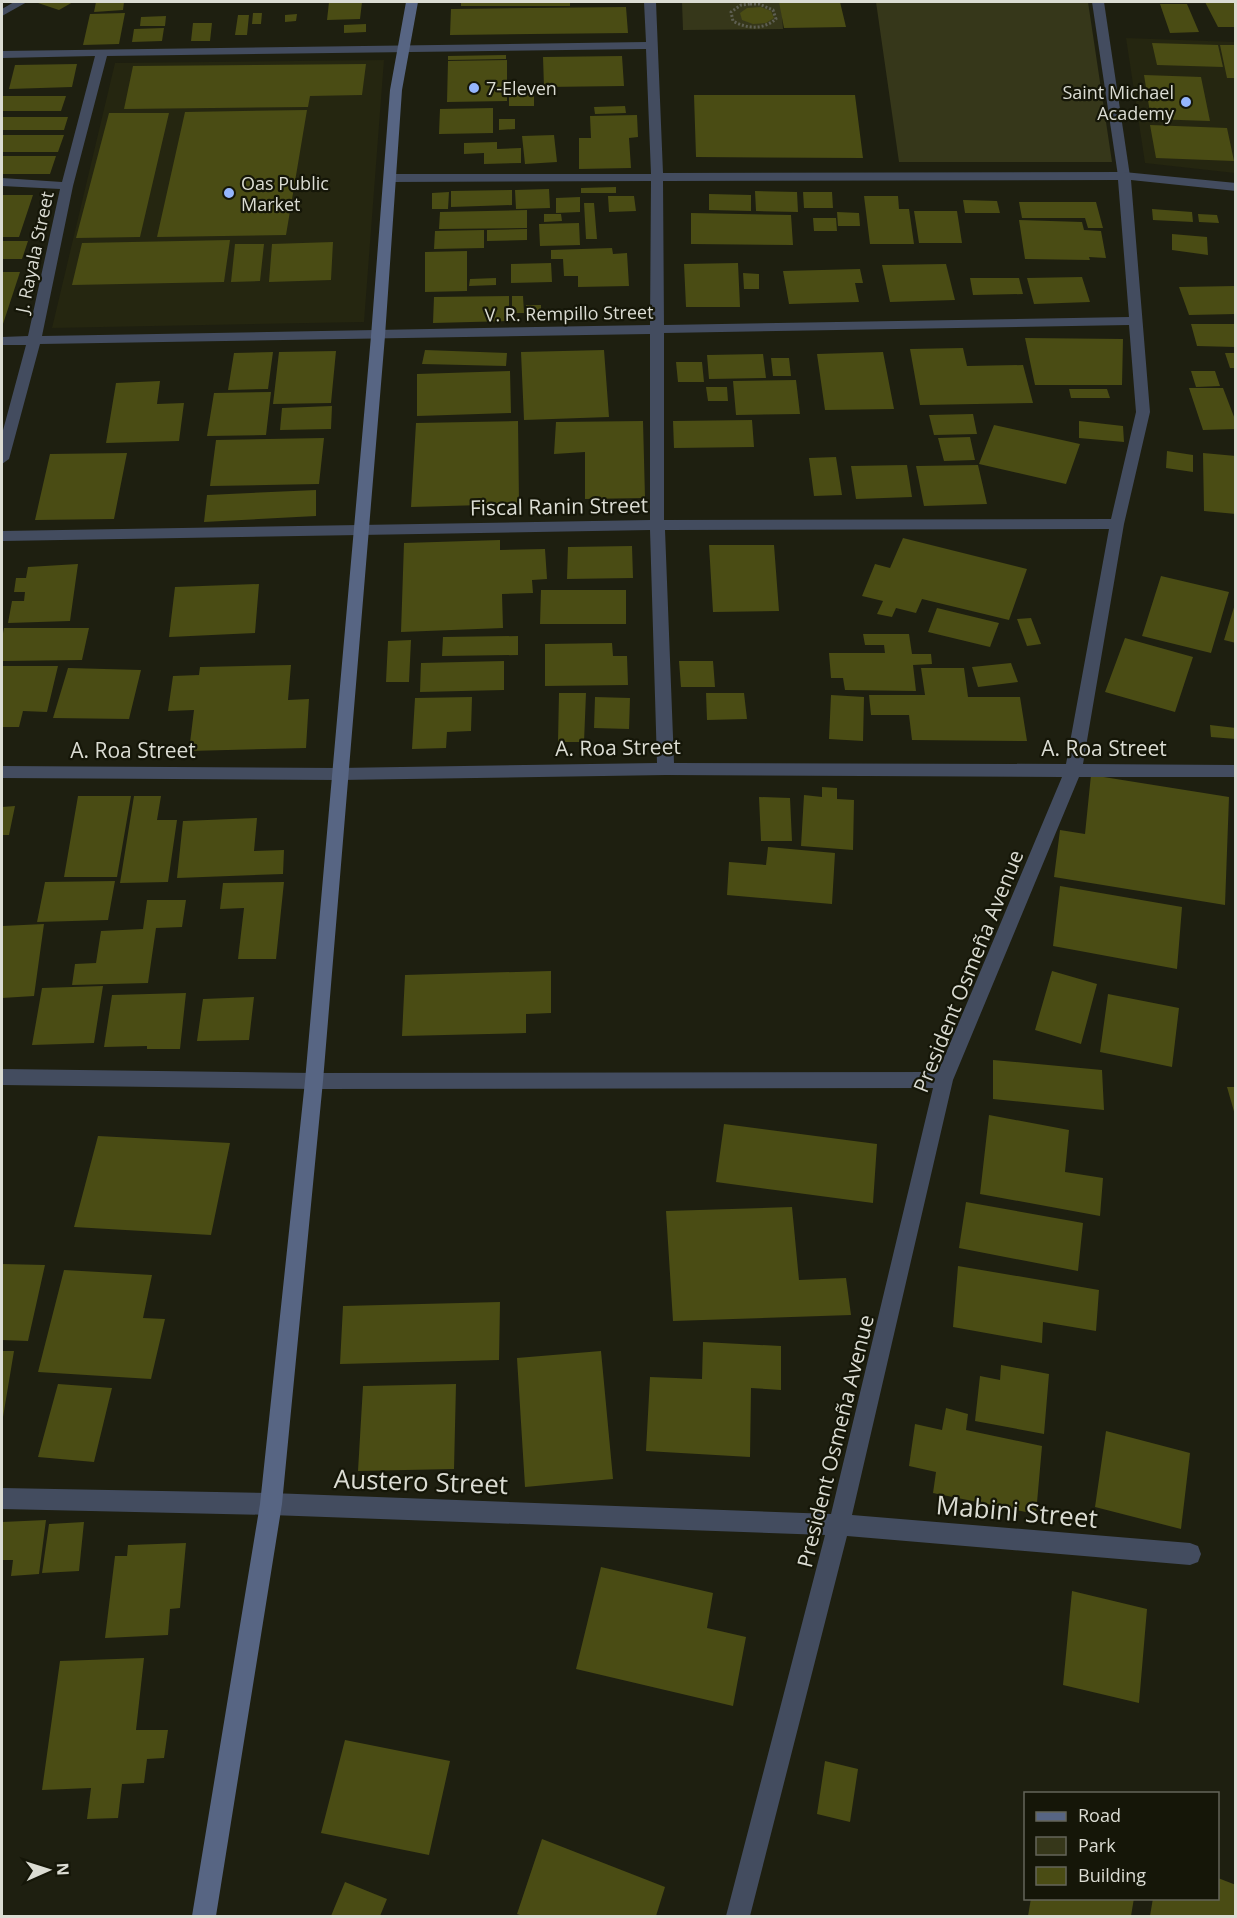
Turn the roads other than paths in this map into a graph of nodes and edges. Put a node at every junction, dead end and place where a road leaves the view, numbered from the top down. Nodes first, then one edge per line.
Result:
1 (21, 2) edge
2 (412, 2) edge
3 (650, 2) edge
4 (1098, 2) edge
5 (2, 13) edge
6 (652, 45) junction
7 (402, 48) junction
8 (102, 52) junction
9 (2, 54) edge
10 (657, 176) junction
11 (1125, 176) junction
12 (391, 178) junction
13 (2, 183) edge
14 (66, 186) junction
15 (1236, 187) edge
16 (1137, 321) junction
17 (656, 329) junction
18 (378, 336) junction
19 (34, 340) junction
20 (2, 341) edge
21 (2, 459) edge
22 (1117, 524) junction
23 (657, 525) junction
24 (360, 531) junction
25 (2, 536) edge
26 (666, 769) junction
27 (1073, 771) junction
28 (1236, 771) edge
29 (2, 772) edge
30 (339, 774) junction
31 (2, 1077) edge
32 (944, 1080) junction
33 (314, 1081) junction
34 (2, 1499) edge
35 (271, 1504) junction
36 (839, 1526) junction
37 (1190, 1554) dead end
38 (204, 1917) edge
39 (738, 1917) edge

1 - 5 street
2 - 7 main road
3 - 6 street
4 - 11 street, President Osmeña Avenue
6 - 7 street
6 - 10 street
7 - 8 street
7 - 12 main road
8 - 9 street
8 - 14 street, J. Rayala Street
10 - 11 street
10 - 12 street
10 - 17 street
11 - 15 street
11 - 16 street, President Osmeña Avenue
12 - 18 main road
13 - 14 street
14 - 19 street, J. Rayala Street
16 - 17 street, V. R. Rempillo Street
16 - 22 street, President Osmeña Avenue
17 - 18 street, V. R. Rempillo Street
17 - 23 street
18 - 19 street, V. R. Rempillo Street
18 - 24 main road
19 - 20 street, V. R. Rempillo Street
19 - 21 street, J. Rayala Street
22 - 23 street, Fiscal Ranin Street
22 - 27 street, President Osmeña Avenue
23 - 24 street, Fiscal Ranin Street
23 - 26 street
24 - 25 street, Fiscal Ranin Street
24 - 30 main road
26 - 27 street, A. Roa Street
26 - 30 street, A. Roa Street
27 - 28 street, A. Roa Street
27 - 32 street, President Osmeña Avenue
29 - 30 street, A. Roa Street
30 - 33 main road
31 - 33 street
32 - 33 street
32 - 36 street, President Osmeña Avenue
33 - 35 main road
34 - 35 street, Austero Street
35 - 36 street, Austero Street
35 - 38 main road
36 - 37 street, Mabini Street
36 - 39 street, President Osmeña Avenue

